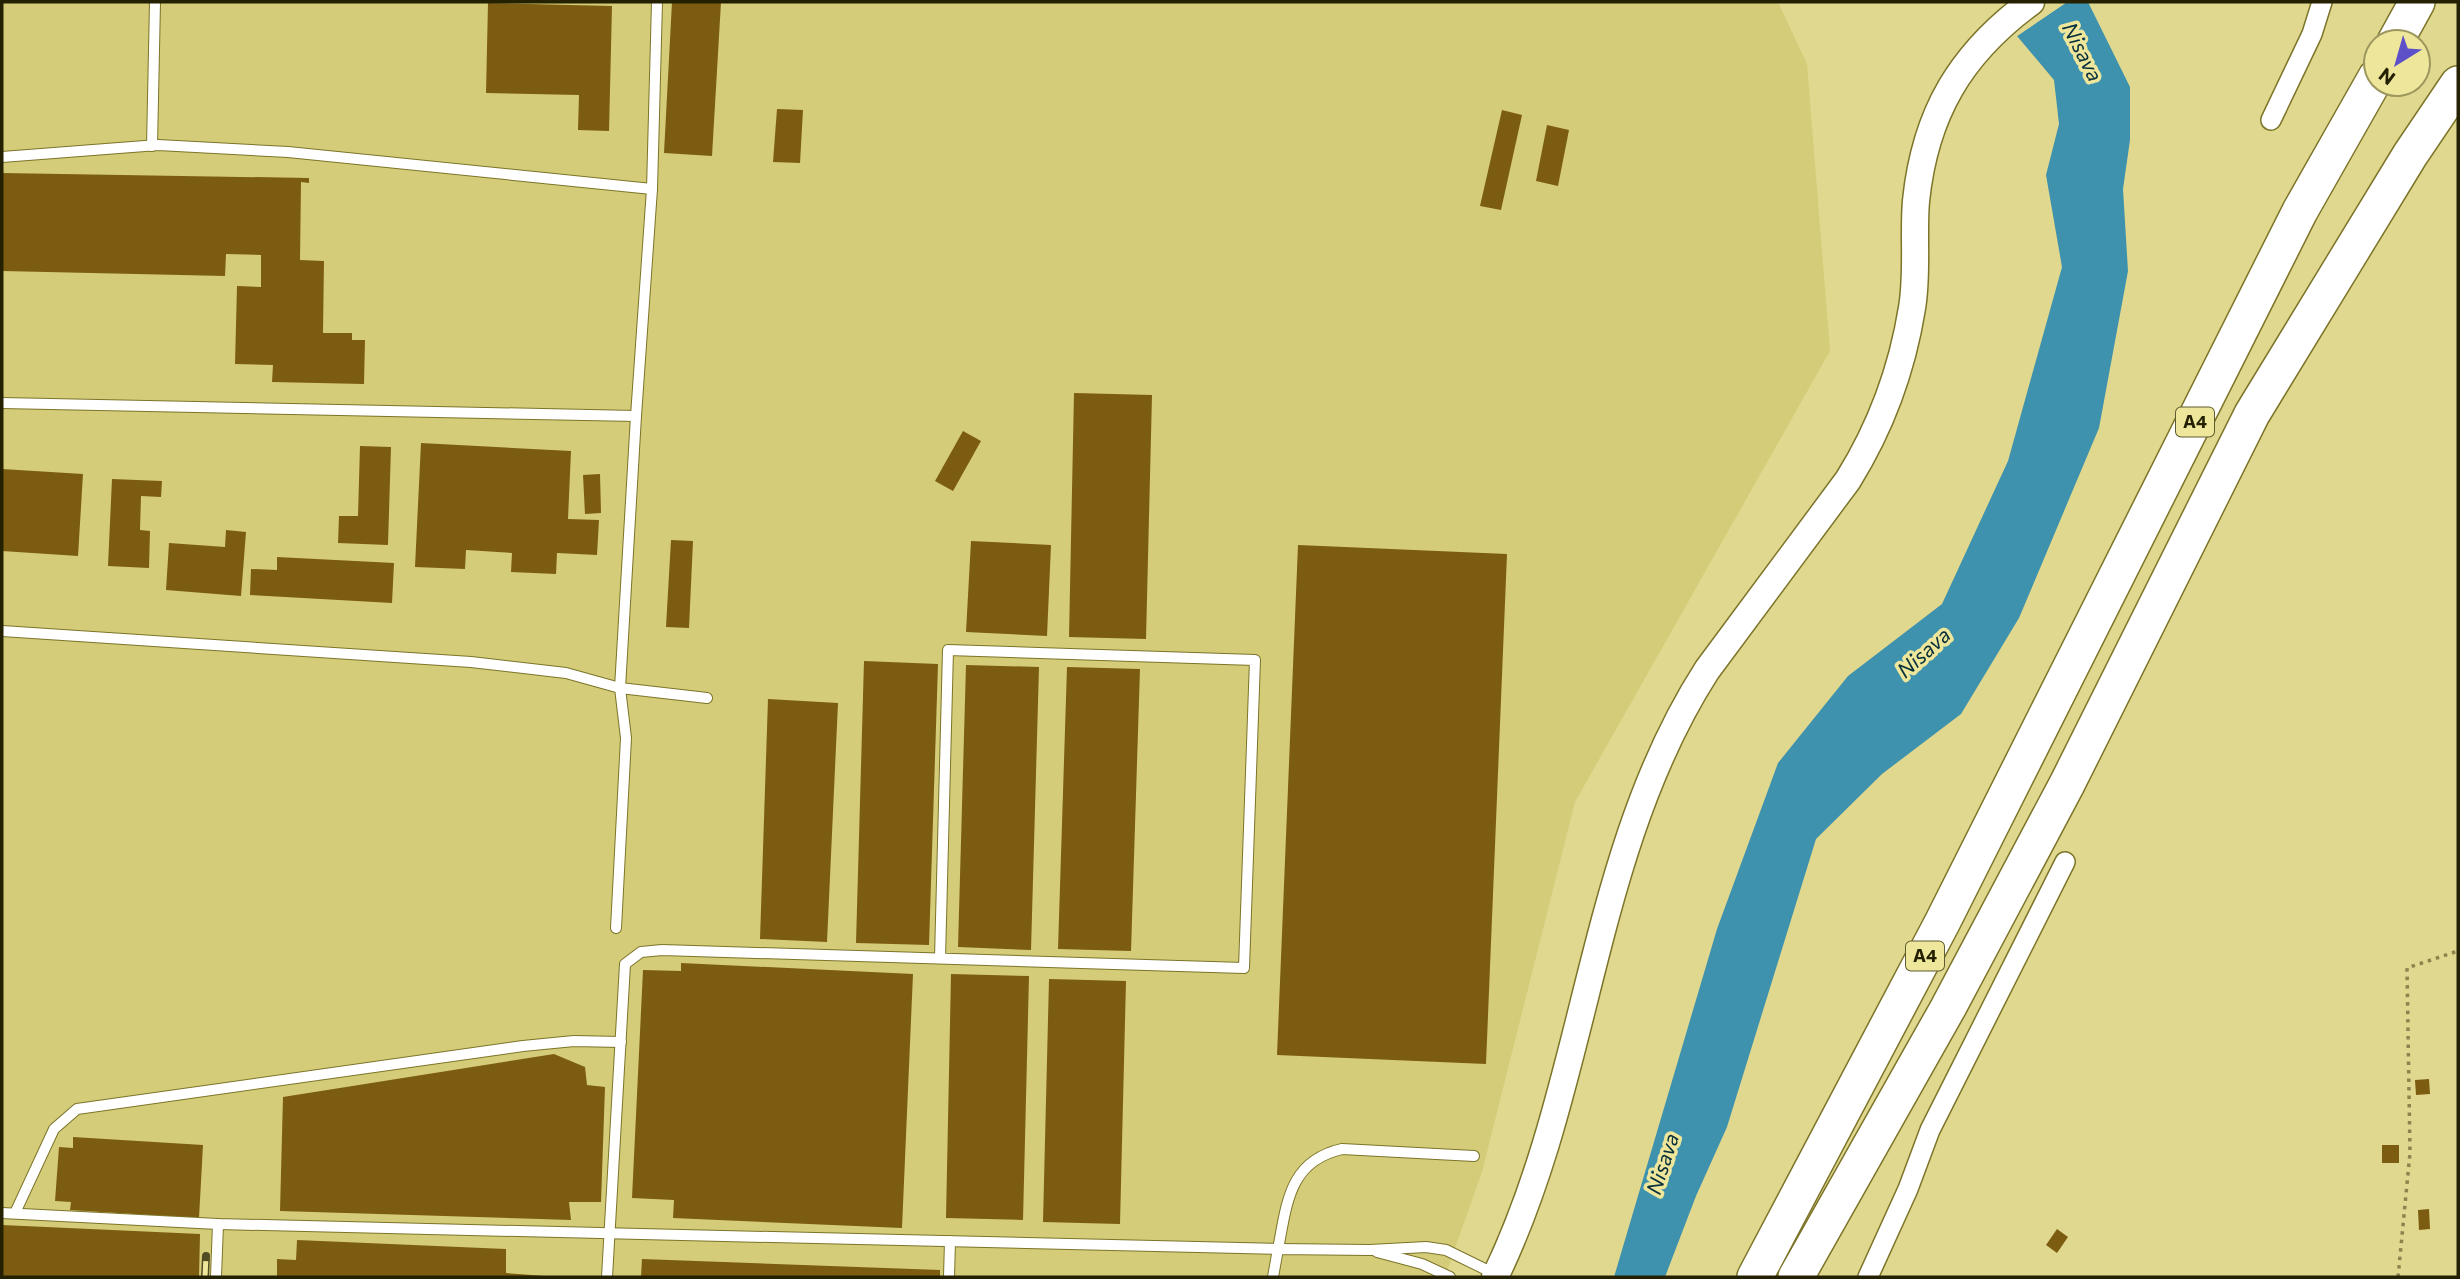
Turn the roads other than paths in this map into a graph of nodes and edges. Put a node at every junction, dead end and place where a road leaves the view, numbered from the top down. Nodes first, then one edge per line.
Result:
1 (155, 2) edge
2 (657, 2) edge
3 (2031, 2) edge
4 (2322, 2) edge
5 (2417, 2) edge
6 (2403, 28) edge
7 (2458, 84) edge
8 (2364, 98) edge
9 (2271, 120) dead end
10 (152, 146) junction
11 (2, 157) edge
12 (652, 189) junction
13 (2, 403) edge
14 (636, 416) junction
15 (2, 631) edge
16 (620, 688) junction
17 (707, 698) dead end
18 (2065, 862) dead end
19 (616, 928) dead end
20 (940, 958) junction
21 (621, 1042) junction
22 (1475, 1156) dead end
23 (2, 1213) edge
24 (15, 1213) junction
25 (218, 1224) junction
26 (609, 1235) junction
27 (950, 1241) junction
28 (1278, 1250) junction
29 (1370, 1250) junction
30 (1495, 1276) edge
31 (216, 1277) edge
32 (607, 1277) edge
33 (948, 1277) edge
34 (1273, 1277) edge
35 (1450, 1277) edge
36 (1755, 1277) edge
37 (1796, 1277) edge
38 (1868, 1277) edge

1 - 10 lane
2 - 12 lane
3 - 30 main road
4 - 9 street
5 - 6 highway
7 - 37 highway, A4
8 - 36 highway, A4
10 - 11 lane
10 - 12 lane
12 - 14 lane
13 - 14 lane
14 - 16 lane
15 - 16 lane
16 - 17 lane
16 - 19 lane
18 - 38 street
20 - 20 lane
20 - 21 lane
21 - 24 lane
21 - 26 lane
22 - 28 lane
23 - 24 lane
24 - 25 lane
25 - 26 lane
25 - 31 lane
26 - 27 lane
26 - 32 lane
27 - 28 lane
27 - 33 lane
28 - 29 lane
28 - 34 lane
29 - 30 lane
29 - 35 lane

